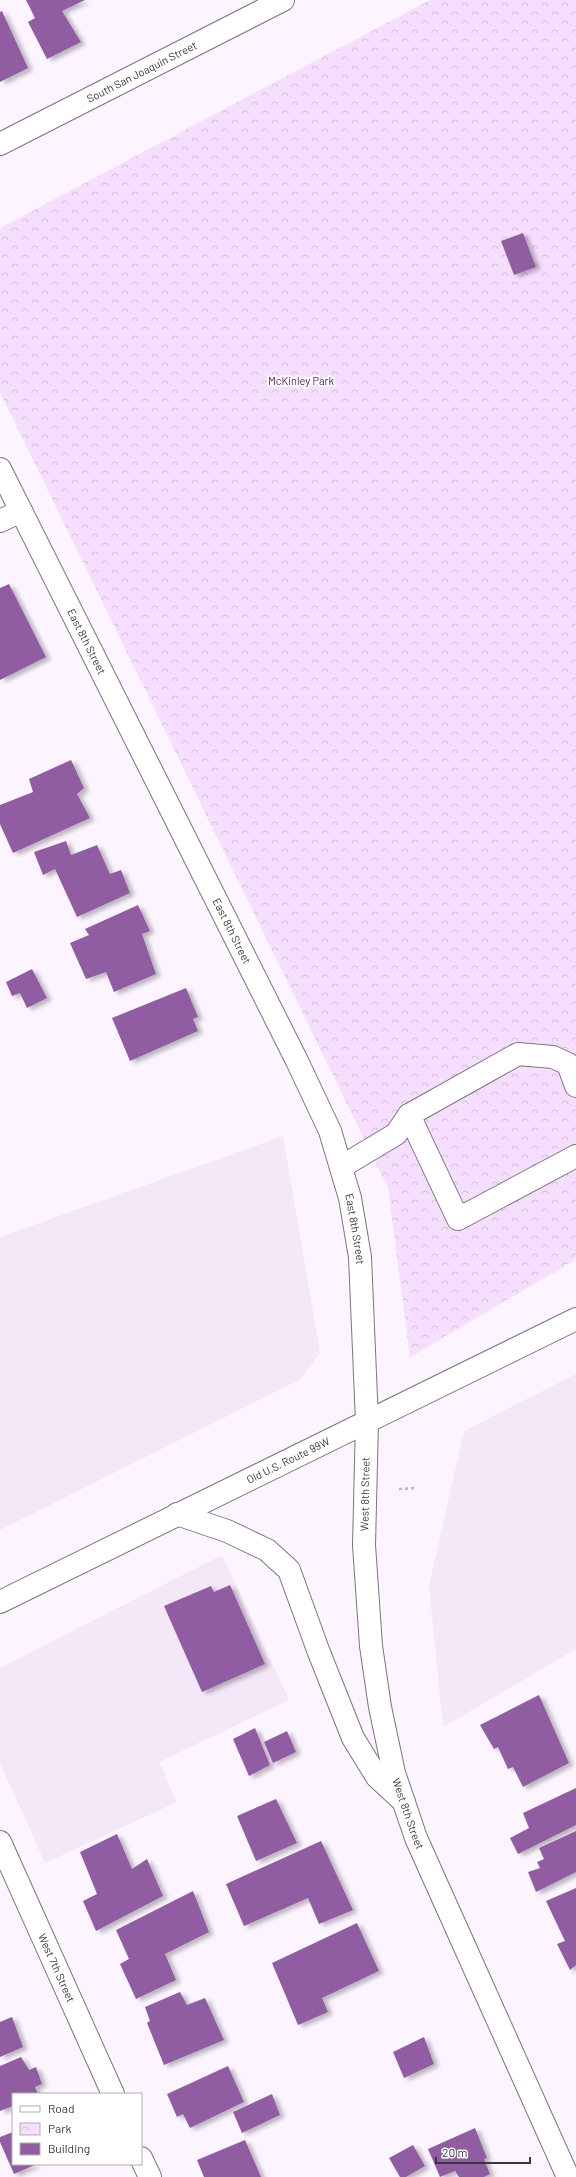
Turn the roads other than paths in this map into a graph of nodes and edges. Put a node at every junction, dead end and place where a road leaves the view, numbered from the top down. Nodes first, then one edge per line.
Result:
1 (283, 0) edge
2 (0, 144) edge
3 (0, 469) edge
4 (21, 511) junction
5 (0, 521) edge
6 (576, 1086) edge
7 (409, 1115) junction
8 (576, 1156) edge
9 (341, 1167) junction
10 (576, 1319) edge
11 (367, 1421) junction
12 (177, 1514) junction
13 (0, 1602) edge
14 (404, 1802) junction
15 (0, 1842) edge
16 (113, 2093) edge
17 (142, 2160) edge
18 (150, 2177) edge
19 (568, 2177) edge

1 - 2 street, South San Joaquin Street
3 - 4 street, East 8th Street
4 - 5 street
4 - 9 street, East 8th Street
6 - 7 street
7 - 8 street
7 - 9 street
9 - 11 street, East 8th Street
10 - 11 street, Old U.S. Route 99W
11 - 12 street, Old U.S. Route 99W
11 - 14 street, West 8th Street
12 - 13 street, Old U.S. Route 99W
12 - 14 street
14 - 19 street, West 8th Street
15 - 16 street, West 7th Street
17 - 18 street

